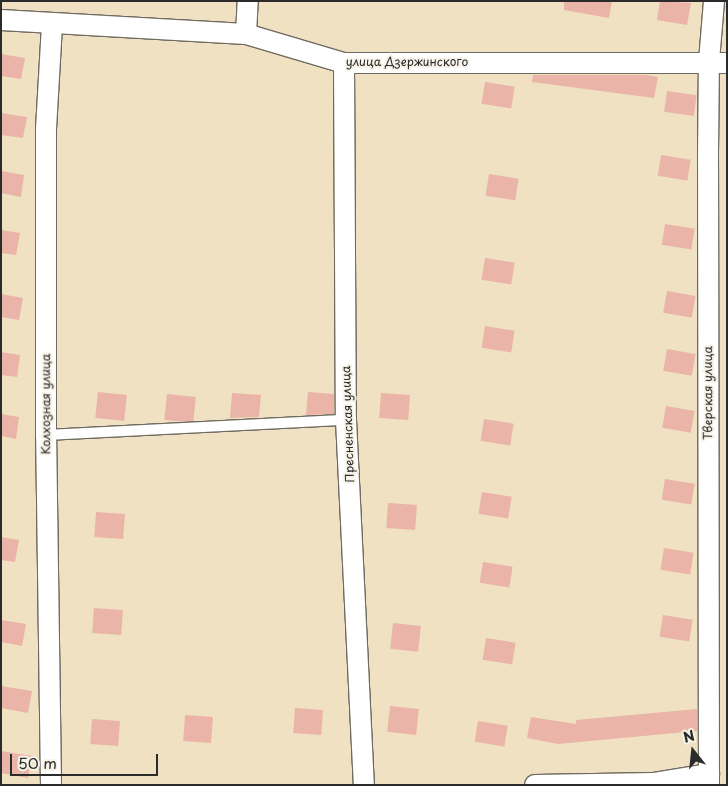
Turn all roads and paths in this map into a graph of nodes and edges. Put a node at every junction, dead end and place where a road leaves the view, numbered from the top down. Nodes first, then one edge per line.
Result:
1 (248, 1) edge
2 (714, 1) edge
3 (1, 20) edge
4 (52, 24) junction
5 (246, 34) junction
6 (718, 62) edge
7 (344, 63) junction
8 (346, 420) junction
9 (46, 435) junction
10 (718, 739) edge
11 (709, 780) edge
12 (51, 785) edge
13 (364, 785) edge
14 (535, 785) edge

1 - 5 street
2 - 6 street, Тверская улица
3 - 4 street, улица Дзержинского
4 - 5 street, улица Дзержинского
4 - 9 street, Колхозная улица
5 - 7 street, улица Дзержинского
6 - 7 street, улица Дзержинского
6 - 10 street, Тверская улица
7 - 8 street, Пресненская улица
8 - 9 lane
8 - 13 street, Пресненская улица
9 - 12 street, Колхозная улица
10 - 11 street, Тверская улица
11 - 14 street

